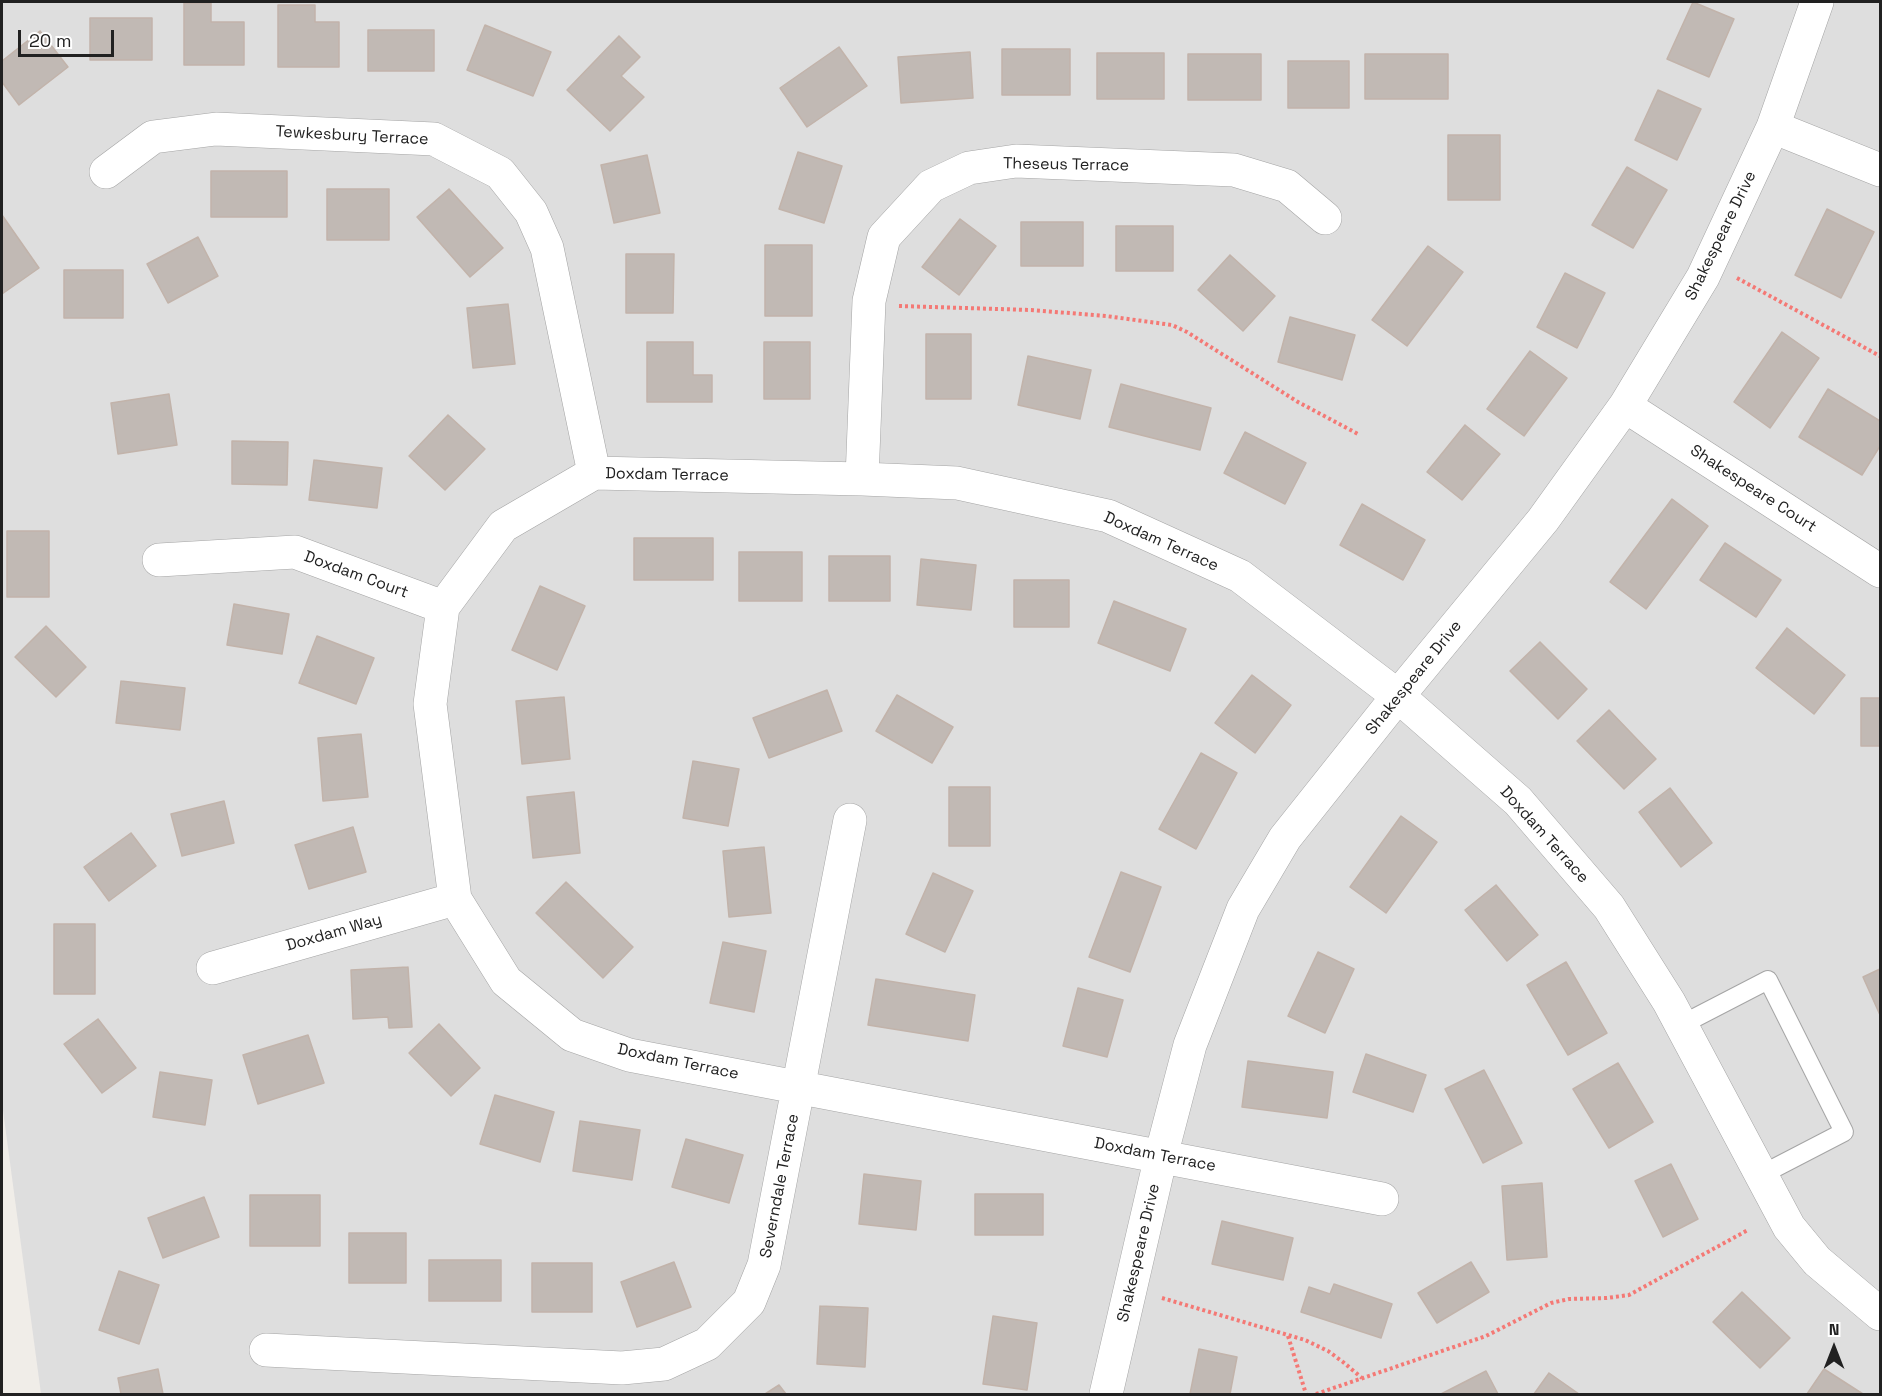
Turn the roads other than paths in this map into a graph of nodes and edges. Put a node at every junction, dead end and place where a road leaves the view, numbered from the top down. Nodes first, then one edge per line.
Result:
1 (1817, 2) edge
2 (1773, 127) junction
3 (1881, 170) edge
4 (106, 172) dead end
5 (1325, 218) dead end
6 (1625, 406) junction
7 (594, 473) junction
8 (862, 479) junction
9 (159, 560) dead end
10 (1881, 571) edge
11 (443, 607) junction
12 (1398, 696) junction
13 (850, 819) dead end
14 (456, 899) junction
15 (213, 968) dead end
16 (1681, 1025) junction
17 (799, 1087) junction
18 (1161, 1156) junction
19 (1761, 1175) junction
20 (1382, 1199) dead end
21 (1881, 1314) edge
22 (266, 1350) dead end
23 (1106, 1395) edge

1 - 2 street, Shakespeare Drive
2 - 3 street
2 - 6 street, Shakespeare Drive
4 - 7 street, Tewkesbury Terrace
5 - 8 street, Theseus Terrace
6 - 10 street, Shakespeare Court
6 - 12 street, Shakespeare Drive
7 - 8 street, Doxdam Terrace
7 - 11 street, Doxdam Terrace
8 - 12 street, Doxdam Terrace
9 - 11 street, Doxdam Court
11 - 14 street, Doxdam Terrace
12 - 16 street, Doxdam Terrace
12 - 18 street, Shakespeare Drive
13 - 17 street, Severndale Terrace
14 - 15 street, Doxdam Way
14 - 17 street, Doxdam Terrace
16 - 19 street, Doxdam Terrace
16 - 19 lane
17 - 18 street, Doxdam Terrace
17 - 22 street, Severndale Terrace
18 - 20 street, Doxdam Terrace
18 - 23 street, Shakespeare Drive
19 - 21 street, Doxdam Terrace

